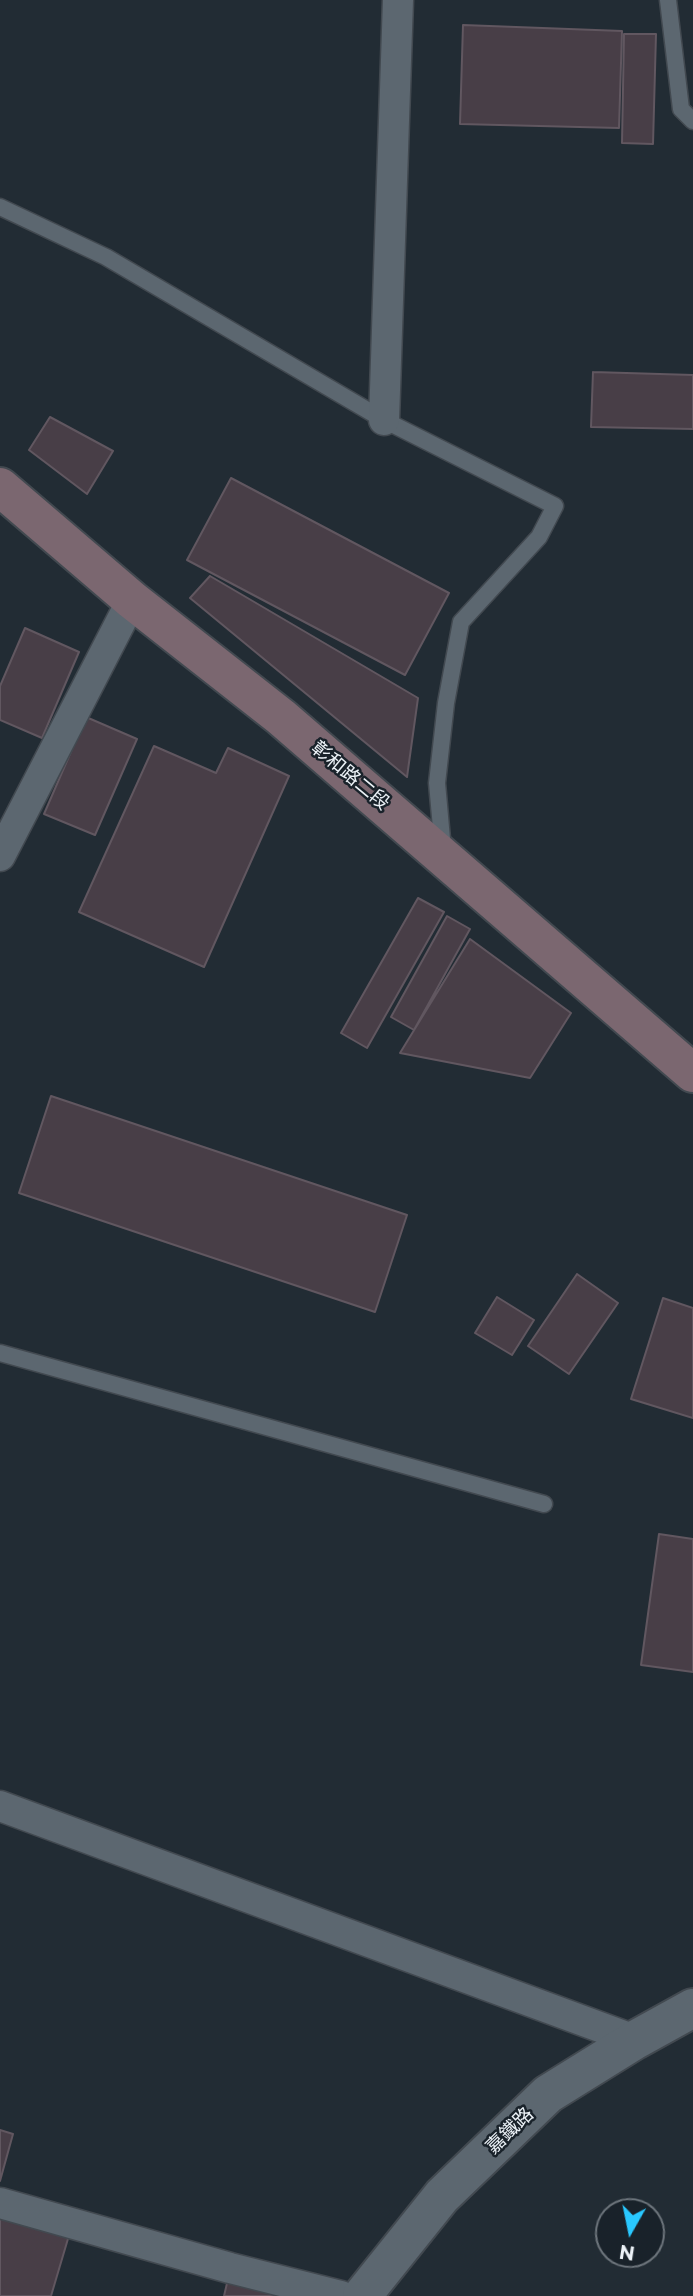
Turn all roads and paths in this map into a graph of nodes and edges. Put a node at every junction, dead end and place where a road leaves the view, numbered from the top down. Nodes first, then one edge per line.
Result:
1 (398, 0) edge
2 (668, 0) edge
3 (693, 121) edge
4 (0, 207) edge
5 (384, 419) junction
6 (0, 487) edge
7 (132, 600) junction
8 (0, 856) edge
9 (444, 856) junction
10 (693, 1073) edge
11 (0, 1353) edge
12 (544, 1504) dead end
13 (0, 1807) edge
14 (693, 2008) edge
15 (635, 2040) junction
16 (0, 2203) edge
17 (341, 2296) edge
18 (362, 2296) edge

1 - 5 street
2 - 3 lane
4 - 5 lane
5 - 9 lane
6 - 7 main road, 彰和路二段
7 - 8 street
7 - 9 main road, 彰和路二段
9 - 10 main road, 彰和路二段
11 - 12 lane
13 - 15 street
14 - 15 street, 嘉鐵路
15 - 18 street, 嘉鐵路
16 - 17 street

